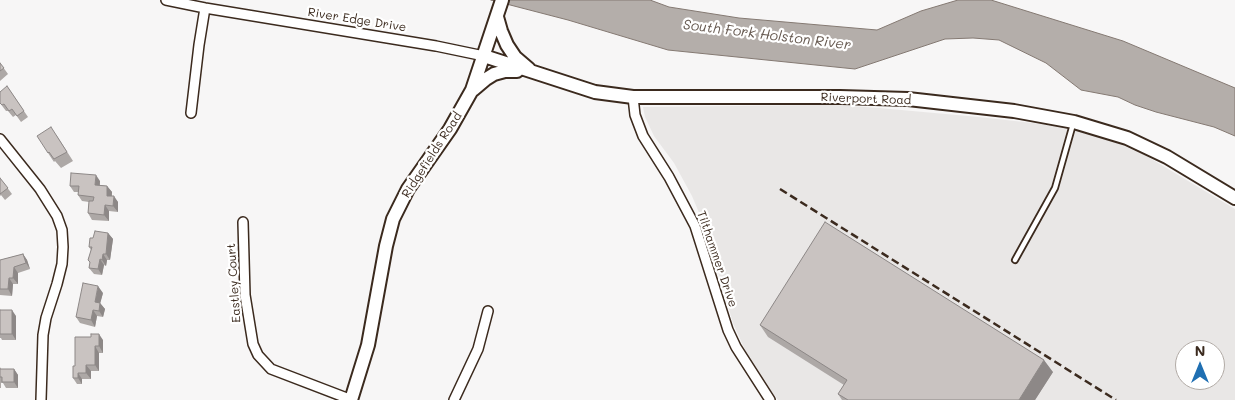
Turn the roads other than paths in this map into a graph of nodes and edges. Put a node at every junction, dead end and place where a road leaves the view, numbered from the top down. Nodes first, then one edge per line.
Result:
1 (166, 0) edge
2 (502, 0) edge
3 (205, 8) junction
4 (497, 16) junction
5 (484, 56) junction
6 (537, 74) junction
7 (472, 90) junction
8 (633, 97) junction
9 (191, 113) dead end
10 (1074, 122) junction
11 (0, 139) edge
12 (1235, 198) edge
13 (243, 222) dead end
14 (1015, 260) dead end
15 (488, 312) dead end
16 (41, 400) edge
17 (351, 400) edge
18 (454, 400) edge
19 (770, 400) edge

1 - 3 street, River Edge Drive
2 - 4 main road, Ridgefields Road
3 - 5 street, River Edge Drive
3 - 9 street
4 - 5 main road, Ridgefields Road
4 - 6 main road
5 - 6 main road, Riverport Road
5 - 7 main road, Ridgefields Road
6 - 7 main road
6 - 8 main road, Riverport Road
7 - 17 main road, Ridgefields Road
8 - 10 main road, Riverport Road
8 - 19 street, Tilthammer Drive
10 - 12 main road, Riverport Road
10 - 14 lane
11 - 16 street
13 - 17 street, Eastley Court
15 - 18 street

